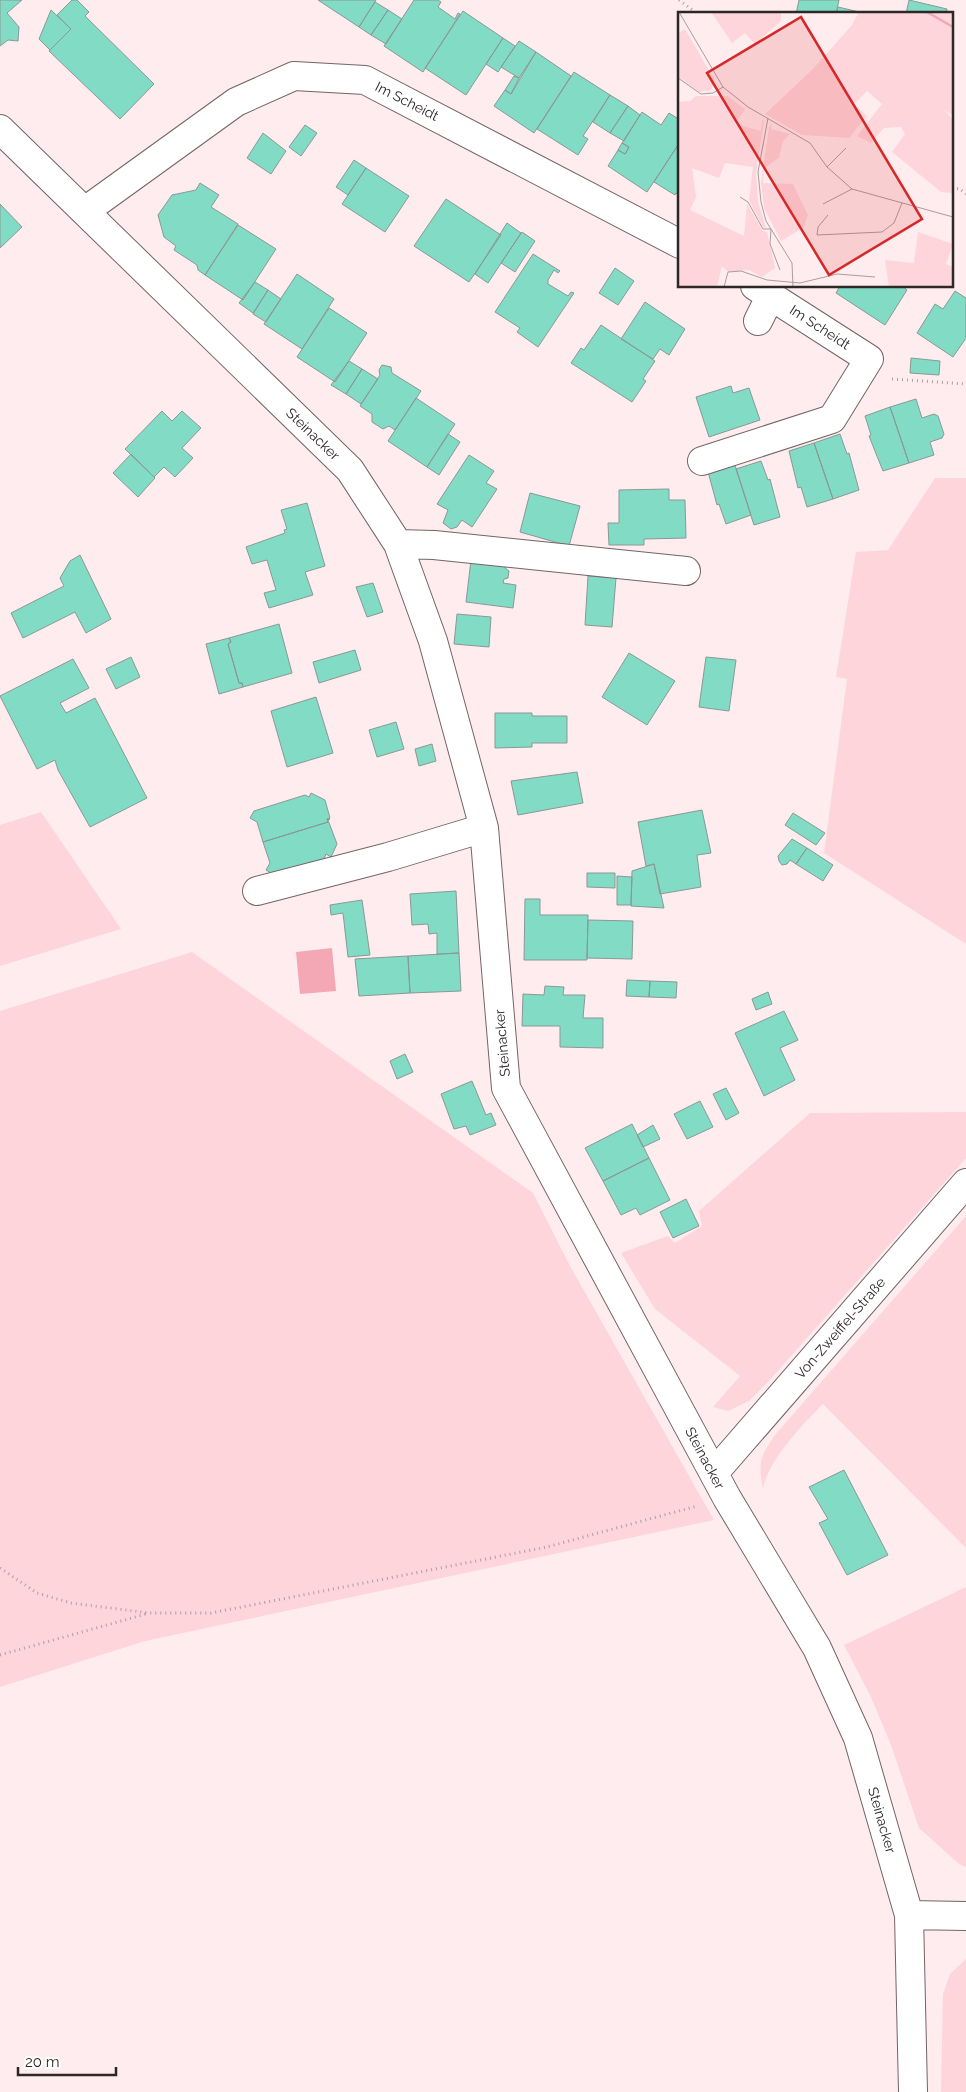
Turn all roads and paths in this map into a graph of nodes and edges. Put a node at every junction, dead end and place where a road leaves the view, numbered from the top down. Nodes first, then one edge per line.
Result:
1 (679, 0) edge
2 (695, 12) edge
3 (0, 129) edge
4 (954, 188) edge
5 (966, 194) edge
6 (85, 211) junction
7 (678, 243) edge
8 (763, 291) edge
9 (758, 320) dead end
10 (869, 359) junction
11 (966, 384) edge
12 (702, 461) dead end
13 (398, 544) junction
14 (686, 571) dead end
15 (484, 828) junction
16 (257, 891) dead end
17 (966, 1183) edge
18 (714, 1473) junction
19 (727, 1498) junction
20 (0, 1568) edge
21 (149, 1613) junction
22 (0, 1655) edge
23 (909, 1915) junction
24 (966, 1916) edge
25 (913, 2092) edge

1 - 2 path
3 - 6 street, Steinacker
4 - 5 path
6 - 7 street, Im Scheidt
6 - 13 street, Steinacker
8 - 9 street, Im Scheidt
8 - 10 street, Im Scheidt
10 - 11 path
10 - 12 street
13 - 14 street
13 - 15 street, Steinacker
15 - 16 street
15 - 18 street, Steinacker
17 - 18 street, Von-Zweiffel-Straße
18 - 19 street, Steinacker
19 - 21 path
19 - 23 street, Steinacker
20 - 21 path
21 - 22 path
23 - 24 street
23 - 25 street, Steinacker

